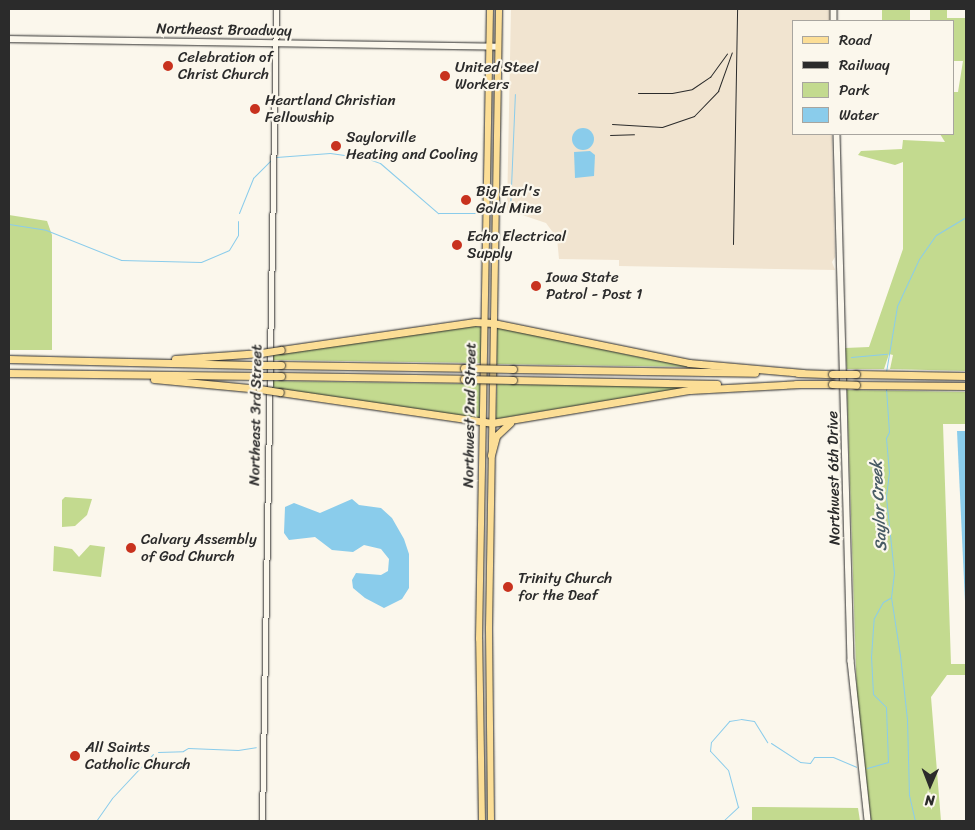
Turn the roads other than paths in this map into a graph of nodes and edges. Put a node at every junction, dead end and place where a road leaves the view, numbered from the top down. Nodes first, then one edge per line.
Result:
1 (276, 9) edge
2 (490, 9) edge
3 (499, 9) edge
4 (9, 40) edge
5 (275, 44) junction
6 (490, 47) junction
7 (498, 47) junction
8 (838, 135) edge
9 (484, 322) junction
10 (493, 322) junction
11 (9, 359) edge
12 (97, 362) junction
13 (9, 373) edge
14 (803, 373) junction
15 (99, 375) junction
16 (966, 376) edge
17 (800, 384) junction
18 (966, 386) edge
19 (521, 420) junction
20 (483, 423) junction
21 (492, 423) junction
22 (491, 455) junction
23 (262, 821) edge
24 (482, 821) edge
25 (490, 821) edge
26 (868, 821) edge

1 - 5 street, Northeast 3rd Street
2 - 6 main road, Northwest 2nd Street
3 - 7 main road, Northwest 2nd Street
4 - 5 main road, Northeast Broadway
5 - 6 main road, Northeast Broadway
5 - 23 street, Northeast 3rd Street
6 - 7 main road, Northeast Broadway
6 - 9 main road, Northwest 2nd Street
7 - 10 main road, Northwest 2nd Street
8 - 26 main road, Northwest 6th Drive
9 - 10 highway
9 - 12 highway, bridge
9 - 20 main road, Northwest 2nd Street
10 - 14 highway
10 - 21 main road, Northwest 2nd Street
11 - 12 highway
12 - 14 highway, bridge
13 - 15 highway
14 - 16 highway, bridge
15 - 17 highway, bridge
15 - 20 highway, bridge
17 - 18 highway, bridge
17 - 19 highway
19 - 21 highway
19 - 22 highway
20 - 21 highway
20 - 24 main road, Northwest 2nd Street
21 - 22 main road, Northwest 2nd Street
22 - 25 main road, Northwest 2nd Street

